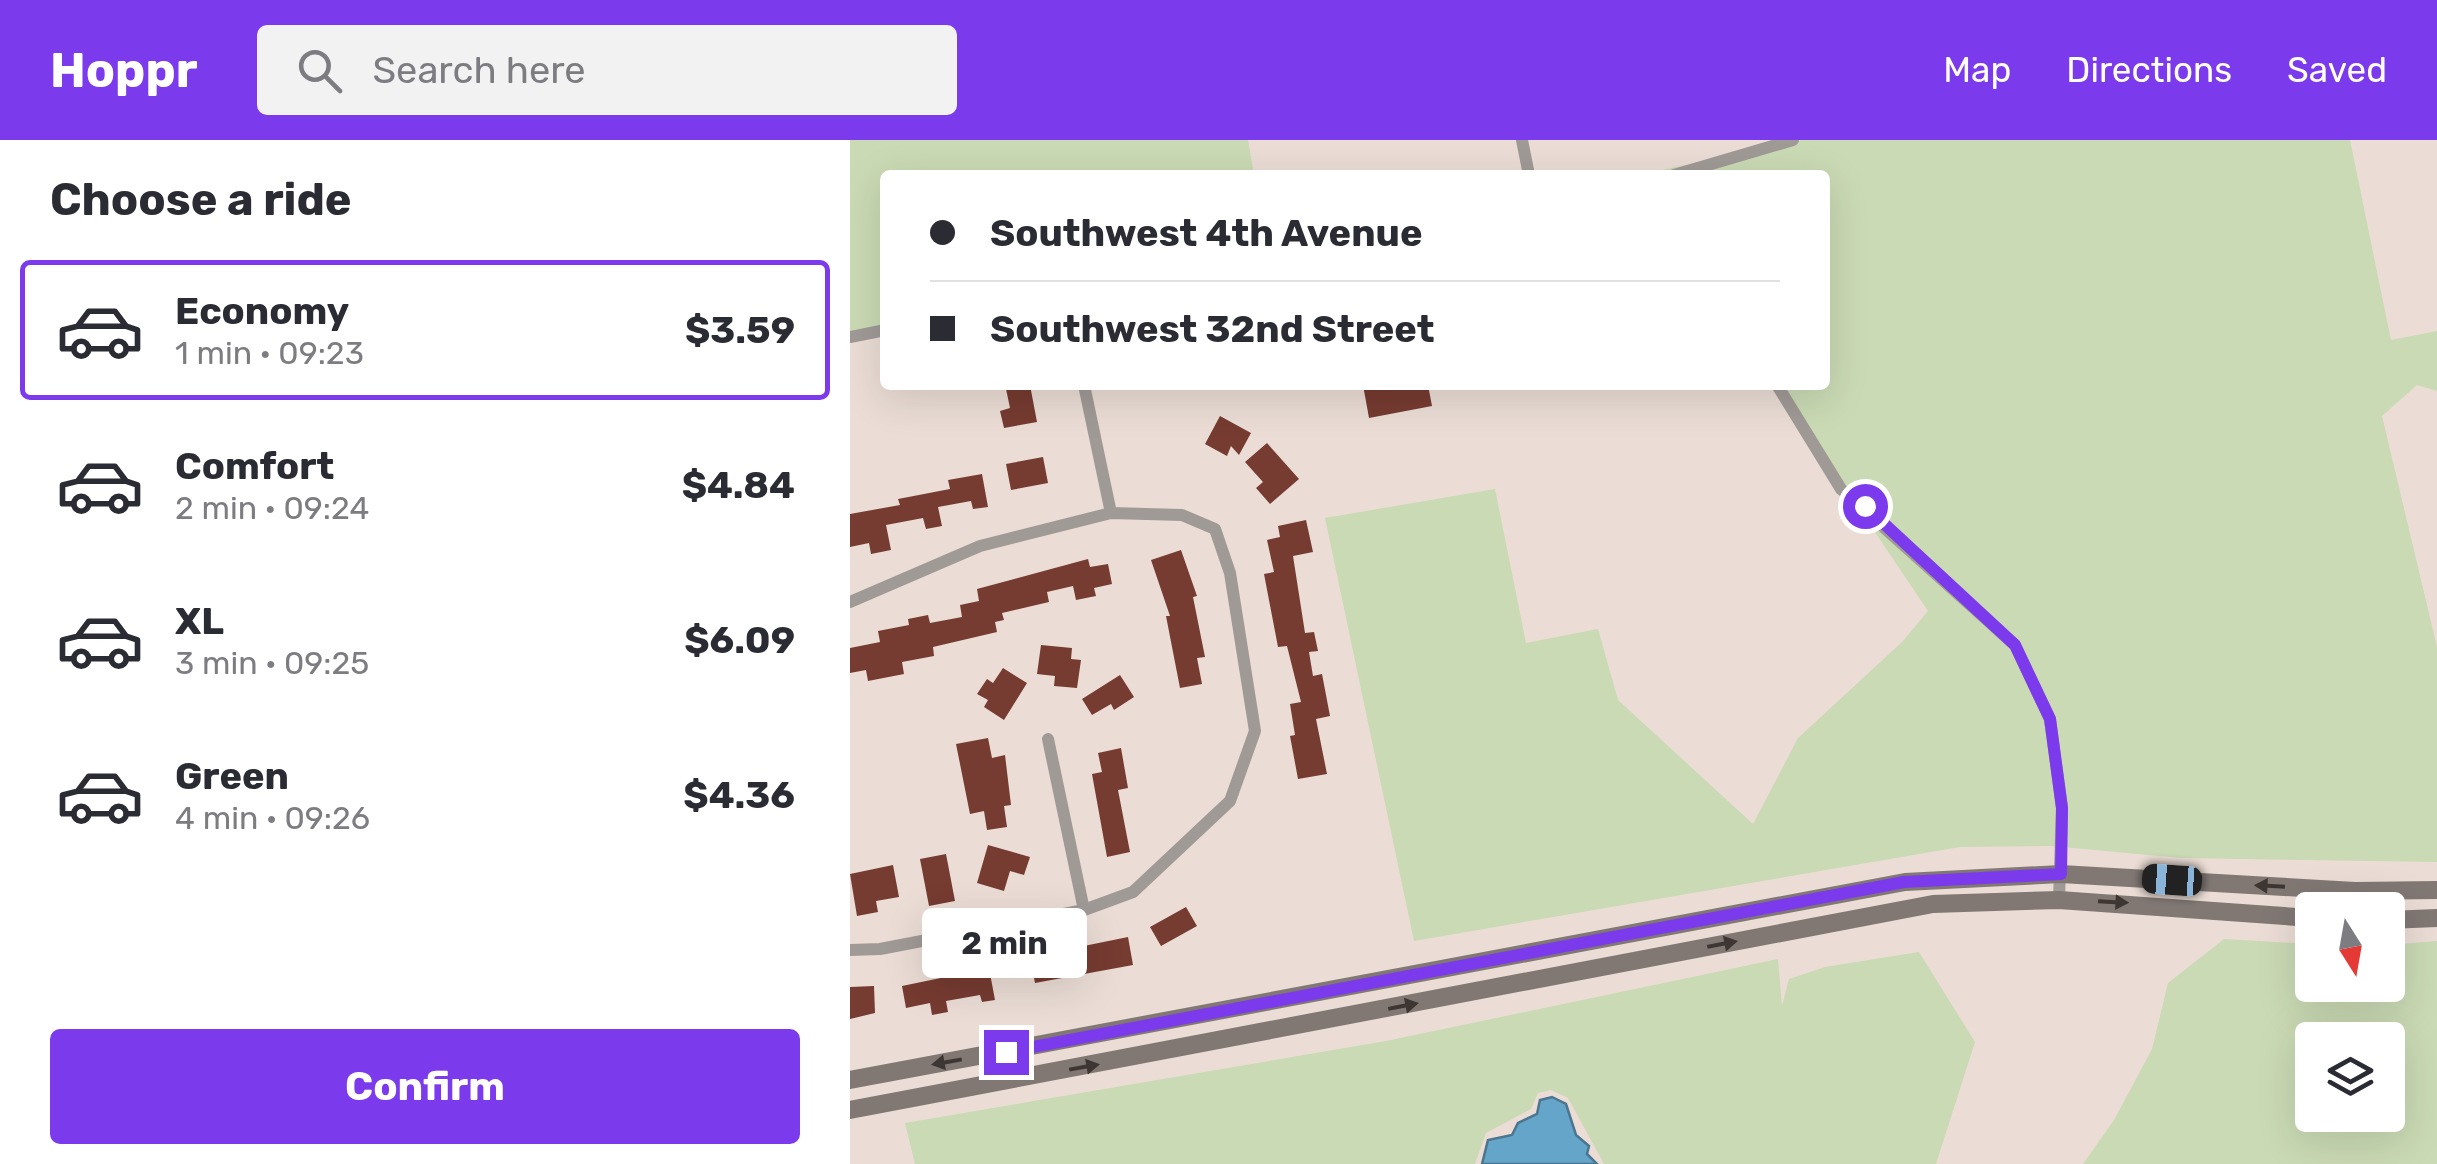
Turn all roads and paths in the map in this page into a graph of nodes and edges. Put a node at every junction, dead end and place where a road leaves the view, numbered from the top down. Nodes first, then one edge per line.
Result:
1 (1522, 140) edge
2 (1793, 140) edge
3 (1529, 170) edge
4 (1691, 170) edge
5 (880, 331) edge
6 (850, 337) edge
7 (1085, 390) edge
8 (1780, 390) edge
9 (1111, 514) junction
10 (850, 602) edge
11 (1048, 739) dead end
12 (2061, 874) junction
13 (2437, 890) edge
14 (2059, 900) junction
15 (1084, 910) junction
16 (2295, 917) edge
17 (2437, 918) edge
18 (2405, 919) edge
19 (850, 950) edge
20 (850, 1080) edge
21 (850, 1110) edge

1 - 3 street
2 - 4 street
5 - 6 street
7 - 9 street
8 - 12 street
9 - 10 street
9 - 15 street
11 - 15 street
13 -> 12 main road
12 - 14 street
12 -> 20 main road
14 -> 16 main road
21 -> 14 main road
15 - 19 street
17 - 18 main road

